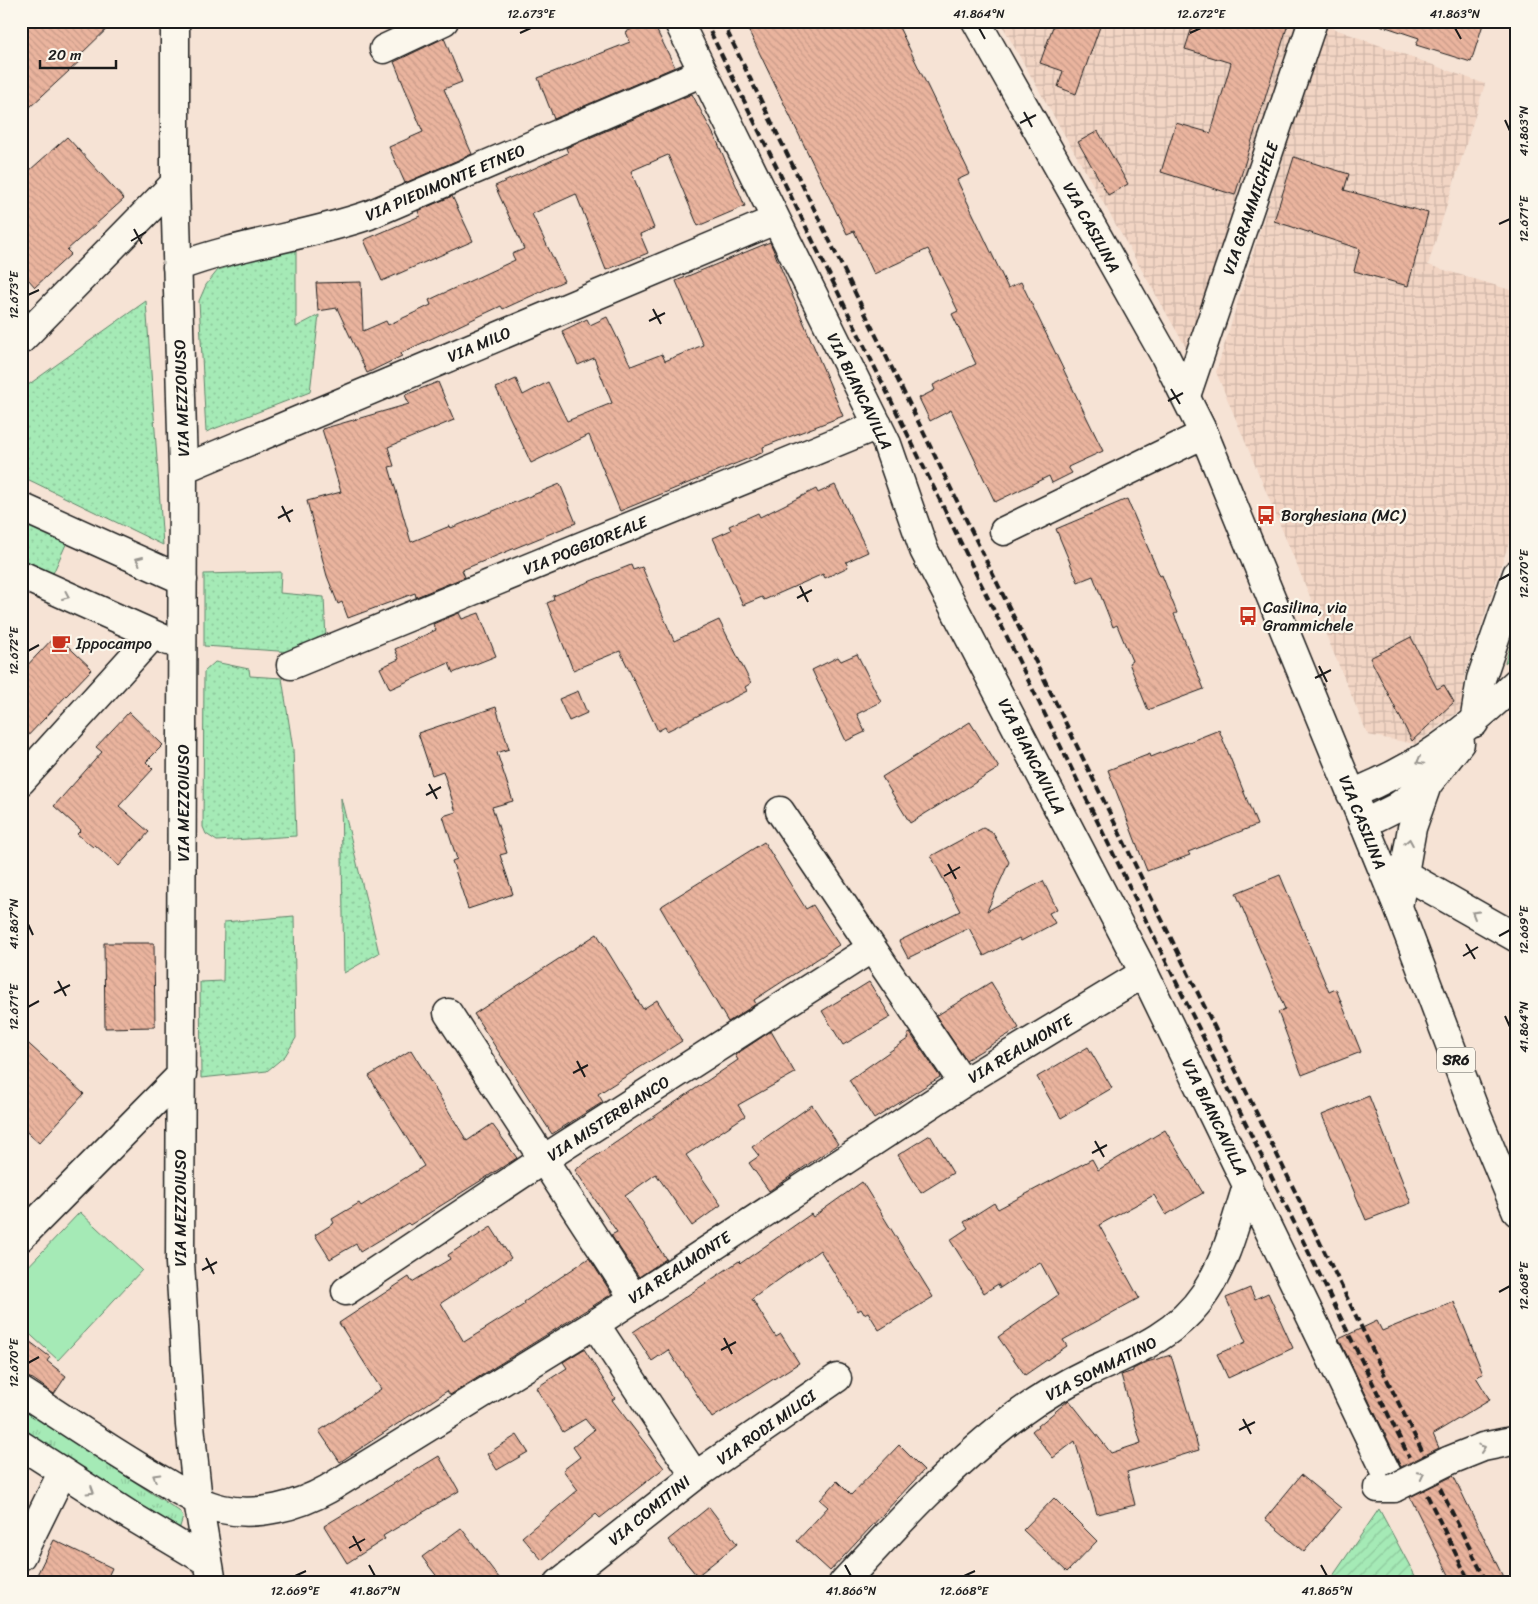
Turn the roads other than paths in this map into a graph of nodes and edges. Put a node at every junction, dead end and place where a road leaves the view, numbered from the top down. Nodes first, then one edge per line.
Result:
1 (175, 21) edge
2 (444, 21) edge
3 (678, 21) edge
4 (976, 21) edge
5 (1313, 21) edge
6 (384, 49) dead end
7 (703, 72) junction
8 (176, 183) junction
9 (775, 220) junction
10 (178, 267) junction
11 (21, 340) edge
12 (1186, 396) junction
13 (878, 425) junction
14 (1204, 434) junction
15 (183, 468) junction
16 (21, 507) edge
17 (1004, 532) dead end
18 (1517, 574) edge
19 (21, 575) edge
20 (183, 580) junction
21 (153, 635) junction
22 (184, 648) junction
23 (291, 665) dead end
24 (1517, 682) edge
25 (1474, 723) junction
26 (21, 781) edge
27 (1427, 785) junction
28 (1351, 794) junction
29 (780, 811) dead end
30 (1364, 824) junction
31 (1404, 874) junction
32 (1398, 907) junction
33 (1517, 938) edge
34 (872, 948) junction
35 (1144, 973) junction
36 (448, 1013) dead end
37 (182, 1074) junction
38 (963, 1082) junction
39 (544, 1159) junction
40 (1248, 1184) junction
41 (1517, 1212) edge
42 (21, 1237) edge
43 (346, 1291) dead end
44 (633, 1297) junction
45 (595, 1324) junction
46 (837, 1378) dead end
47 (21, 1391) edge
48 (1517, 1440) edge
49 (21, 1445) edge
50 (62, 1473) junction
51 (695, 1476) junction
52 (198, 1501) junction
53 (21, 1556) edge
54 (210, 1572) edge
55 (559, 1583) edge
56 (843, 1583) edge

1 - 8 street, VIA MEZZOIUSO
2 - 6 street
3 - 7 street, VIA BIANCAVILLA
4 - 12 street, VIA CASILINA / SR6
5 - 12 street, VIA GRAMMICHELE
7 - 9 street, VIA BIANCAVILLA
7 - 10 street, VIA PIEDIMONTE ETNEO
8 - 10 street, VIA MEZZOIUSO
8 - 11 street
9 - 13 street, VIA BIANCAVILLA
9 - 15 street, VIA MILO
10 - 15 street, VIA MEZZOIUSO
12 - 14 street, VIA CASILINA / SR6
13 - 23 street, VIA POGGIOREALE
13 - 35 street, VIA BIANCAVILLA
14 - 17 street
14 - 28 street, VIA CASILINA / SR6
15 - 20 street, VIA MEZZOIUSO
20 -> 16 street
18 - 25 street
19 -> 21 street
20 - 22 street, VIA MEZZOIUSO
21 - 22 street
21 - 26 street
22 - 37 street, VIA MEZZOIUSO
24 - 25 street
25 - 27 street
25 -> 28 street
27 - 30 street
31 -> 27 street
28 - 30 street, VIA CASILINA / SR6
29 - 34 street
30 - 32 street, VIA CASILINA / SR6
31 - 32 street
33 -> 31 street
32 - 41 street, VIA CASILINA / SR6
34 - 38 street
34 - 39 street, VIA MISTERBIANCO
35 - 38 street, VIA REALMONTE
35 - 40 street, VIA BIANCAVILLA
36 - 39 street
37 - 42 street
37 - 52 street, VIA MEZZOIUSO
38 - 44 street, VIA REALMONTE
39 - 43 street, VIA MISTERBIANCO
39 - 44 street
40 -> 48 street, VIA BIANCAVILLA, bridge
40 - 56 street, VIA SOMMATINO
44 - 45 street, VIA REALMONTE
45 - 51 street, VIA COMITINI
45 - 52 street, VIA REALMONTE
46 - 51 street, VIA RODI MILICI
52 -> 47 street, VIA REALMONTE
49 - 50 street
50 - 53 street
50 -> 54 street
51 - 55 street, VIA COMITINI
52 - 54 street, VIA MEZZOIUSO

